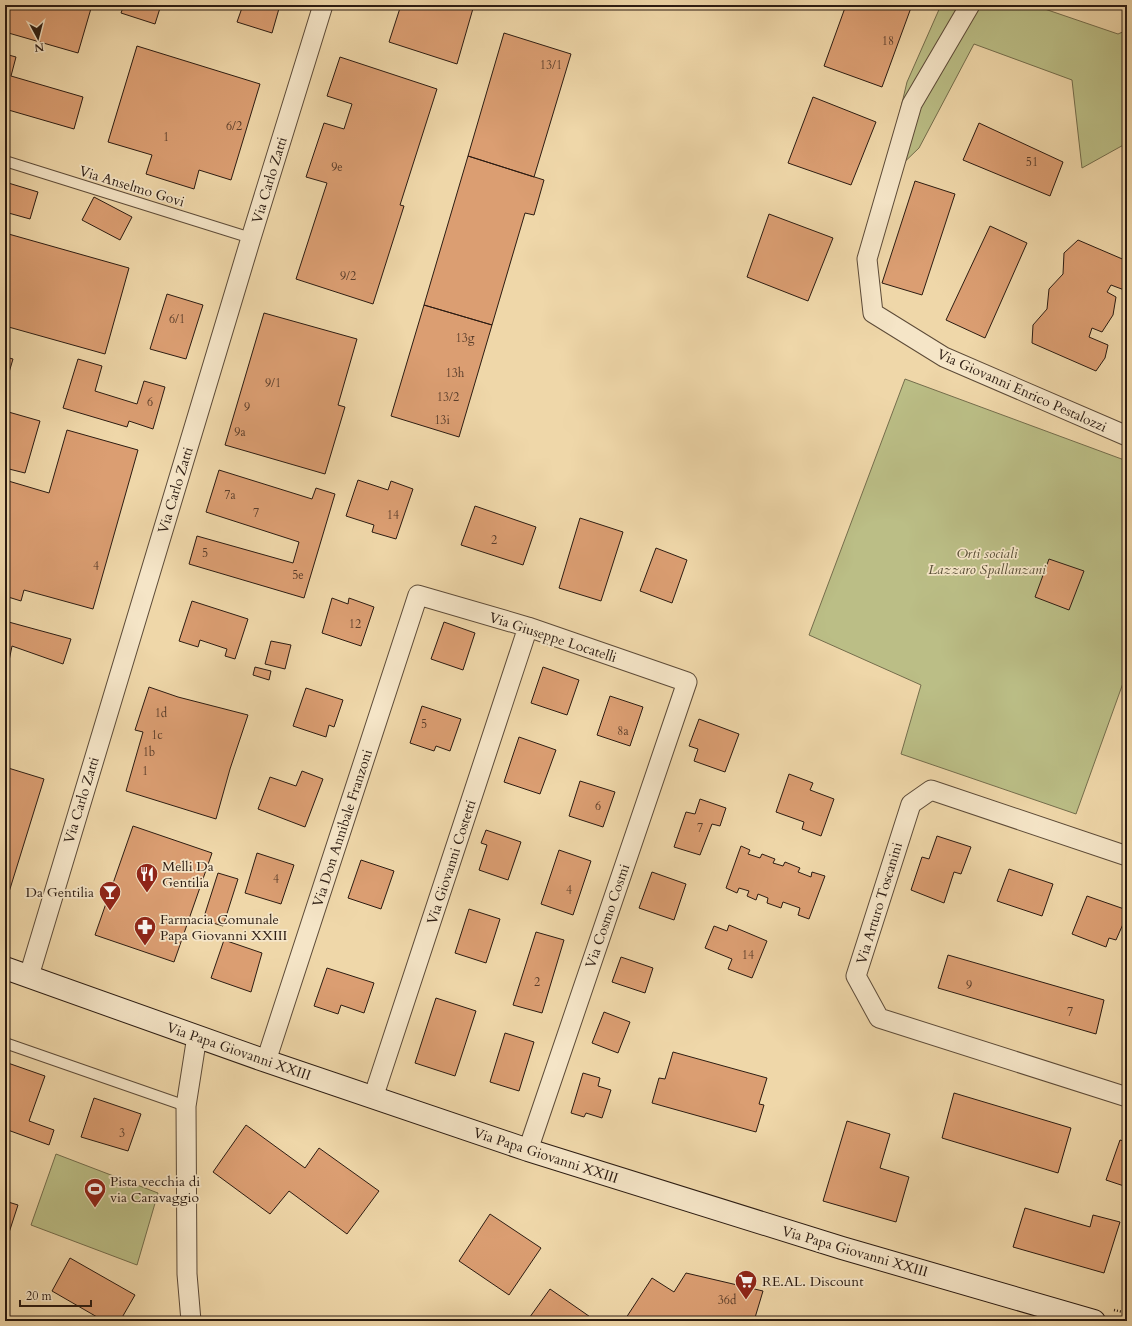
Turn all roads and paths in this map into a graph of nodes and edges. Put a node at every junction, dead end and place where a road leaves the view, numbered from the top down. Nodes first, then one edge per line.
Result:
1 (323, 5) edge
2 (970, 5) edge
3 (5, 161) edge
4 (251, 238) junction
5 (1127, 436) edge
6 (418, 595) joint
7 (528, 627) junction
8 (686, 682) joint
9 (1127, 856) edge
10 (5, 968) edge
11 (29, 976) junction
12 (197, 1036) junction
13 (5, 1043) edge
14 (266, 1061) junction
15 (1127, 1097) edge
16 (374, 1098) junction
17 (186, 1106) junction
18 (528, 1150) junction
19 (191, 1321) edge
20 (1094, 1321) edge

1 - 4 street, Via Carlo Zatti
2 - 5 street, Via Giovanni Enrico Pestalozzi
3 - 4 lane, Via Anselmo Govi
4 - 11 street, Via Carlo Zatti
6 - 7 street, Via Giuseppe Locatelli
6 - 14 street, Via Don Annibale Franzoni
7 - 8 street, Via Giuseppe Locatelli
7 - 16 street, Via Giovanni Costetti
8 - 18 street, Via Cosmo Cosmi
9 - 15 street, Via Arturo Toscanini
10 - 11 main road, Via Papa Giovanni XXIII
11 - 12 main road, Via Papa Giovanni XXIII
12 - 14 main road, Via Papa Giovanni XXIII
12 - 17 street
13 - 17 lane
14 - 16 main road, Via Papa Giovanni XXIII
16 - 18 main road, Via Papa Giovanni XXIII
17 - 19 street
18 - 20 main road, Via Papa Giovanni XXIII

